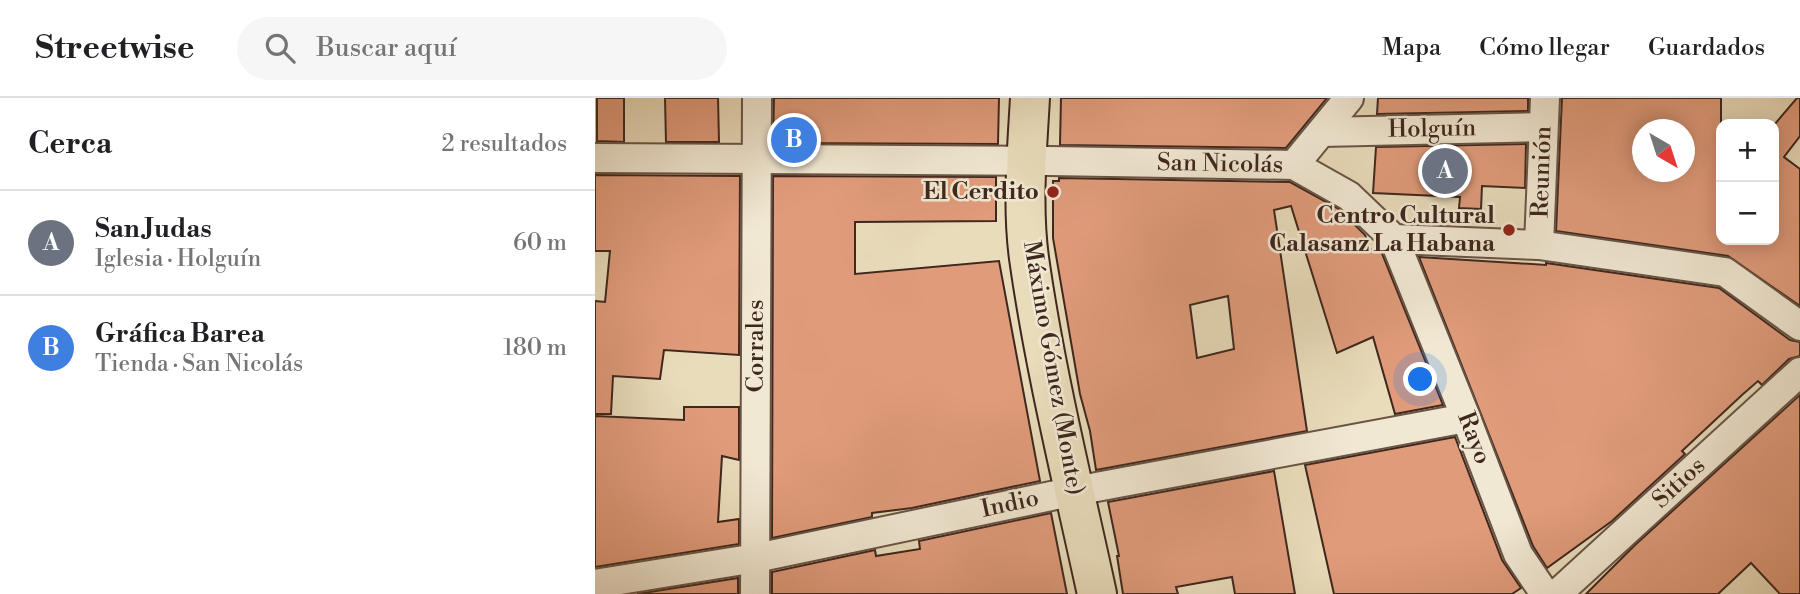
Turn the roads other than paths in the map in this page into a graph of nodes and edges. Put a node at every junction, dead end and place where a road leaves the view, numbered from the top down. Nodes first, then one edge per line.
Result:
1 (757, 98) edge
2 (1030, 98) edge
3 (1349, 98) edge
4 (1545, 98) edge
5 (1543, 127) junction
6 (1322, 132) junction
7 (595, 158) edge
8 (756, 159) junction
9 (1027, 161) junction
10 (1294, 165) junction
11 (1394, 239) junction
12 (1539, 245) junction
13 (1800, 326) edge
14 (1800, 372) edge
15 (1466, 418) junction
16 (1075, 491) junction
17 (756, 558) junction
18 (595, 584) edge
19 (755, 594) edge
20 (1097, 594) edge
21 (1545, 594) edge
22 (1557, 594) edge

1 - 8 street, Corrales
2 - 9 main road, Máximo Gómez (Monte)
3 - 6 street
4 - 5 street, Reunión
5 - 6 street, Holguín
5 - 12 street, Reunión
6 - 10 street
7 - 8 street, San Nicolás
8 - 9 street, San Nicolás
8 - 17 street, Corrales
9 - 10 street, San Nicolás
9 - 16 main road, Máximo Gómez (Monte)
10 - 11 street, San Nicolás
11 - 12 street
11 - 15 street, Rayo
12 - 13 street
14 - 22 street, Sitios
15 - 16 street, Indio
15 - 21 street, Rayo
16 - 17 street, Indio
16 - 20 main road, Máximo Gómez (Monte)
17 - 18 street, Indio
17 - 19 street, Corrales

